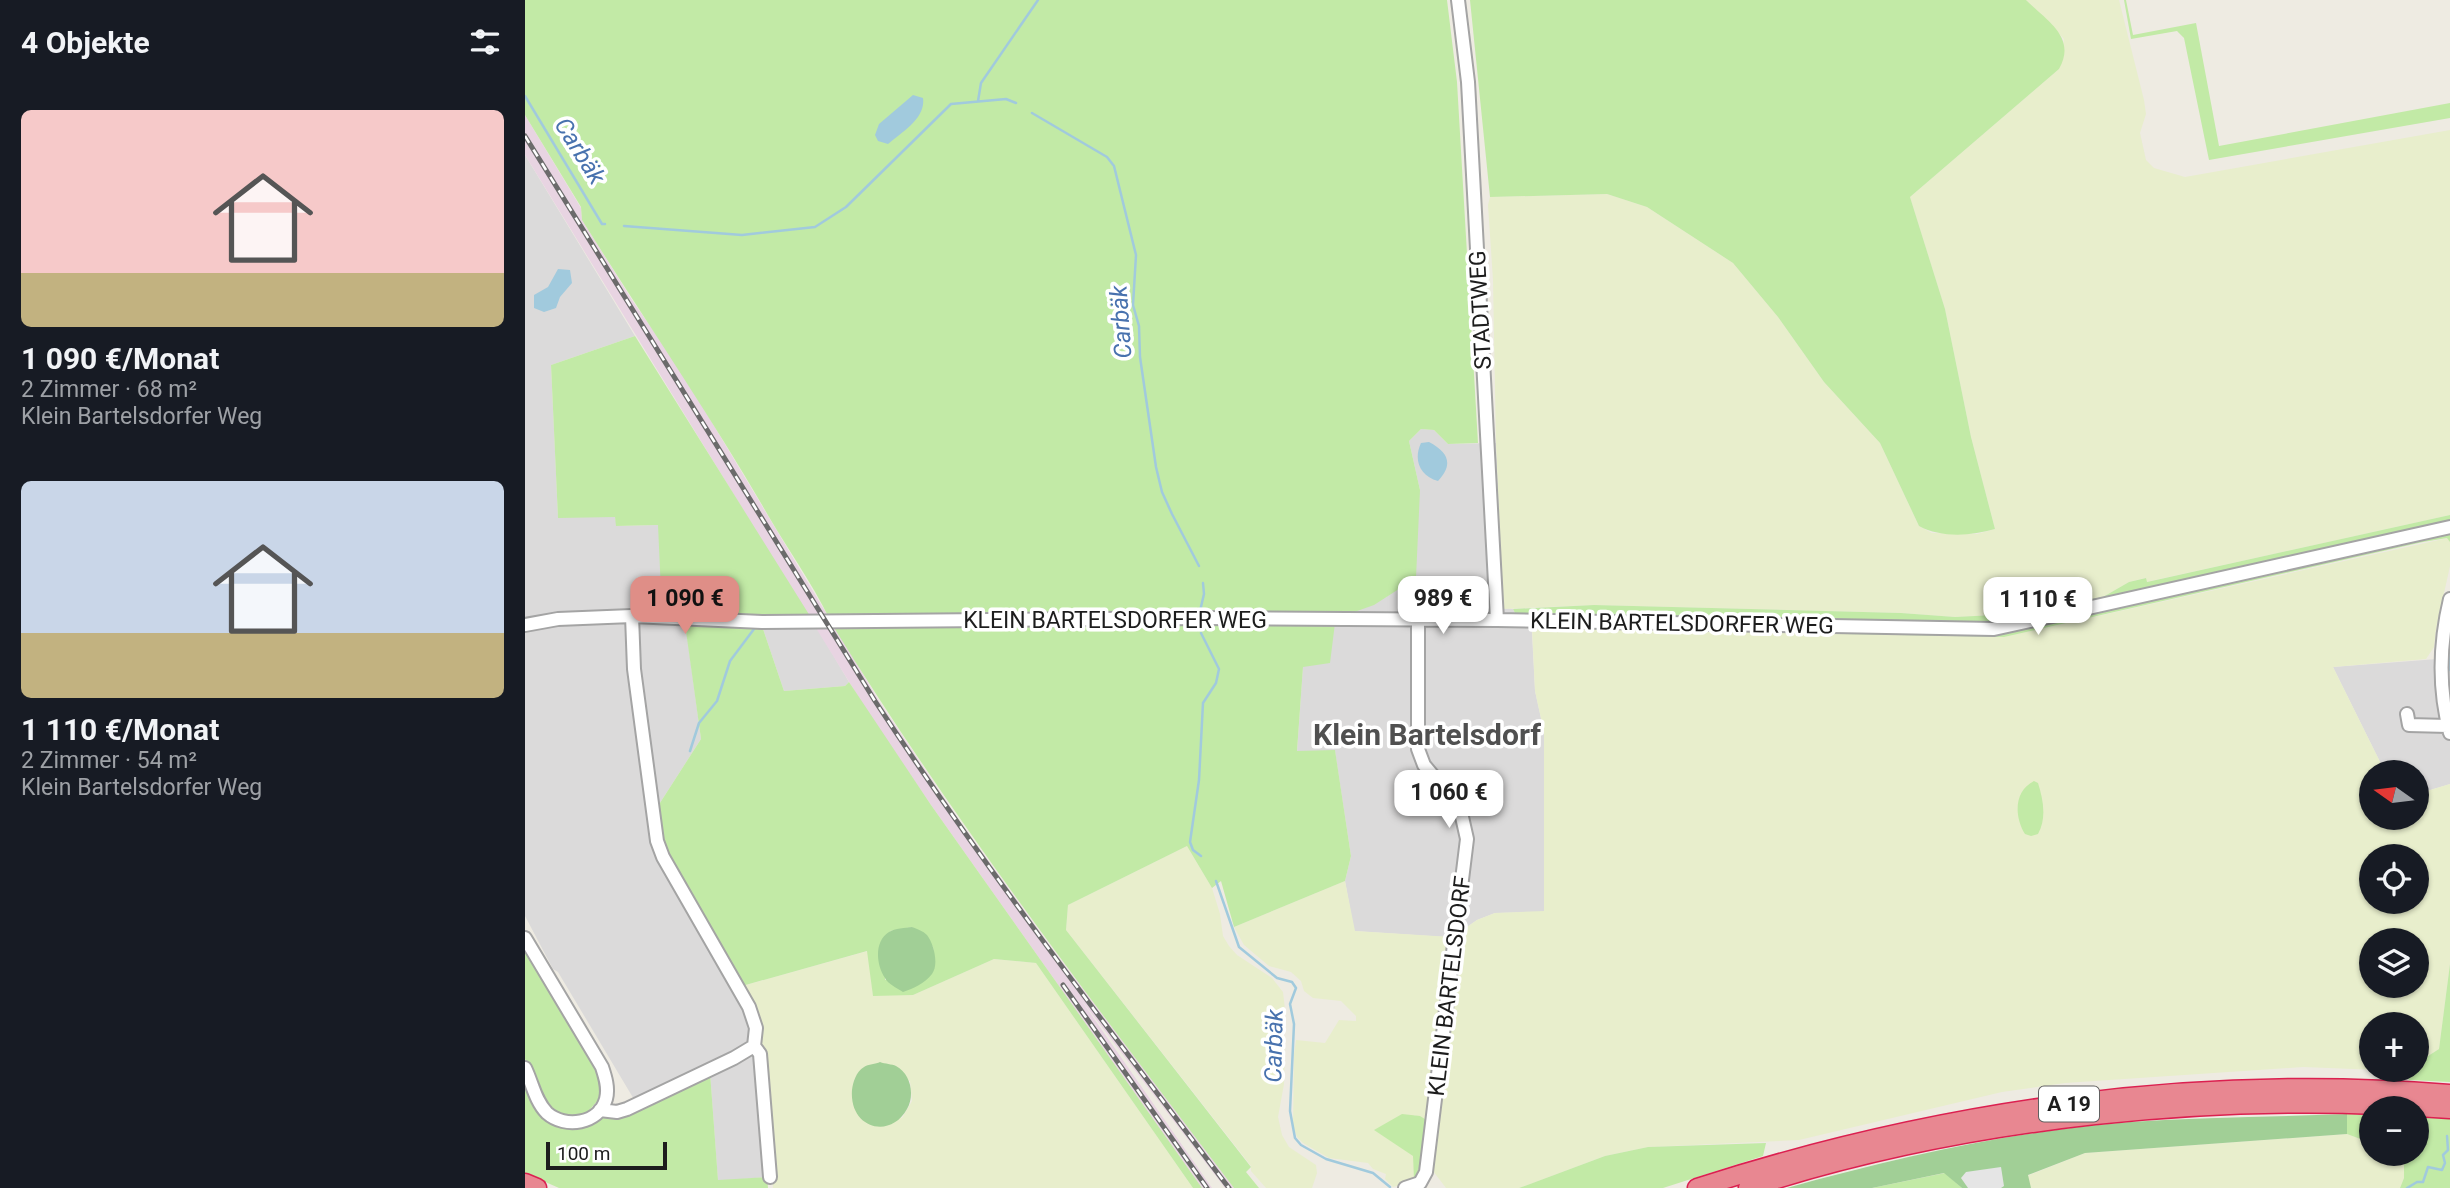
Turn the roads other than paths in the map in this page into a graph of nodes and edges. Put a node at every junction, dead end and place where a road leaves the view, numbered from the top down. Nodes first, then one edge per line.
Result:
1 (1458, 0) edge
2 (2450, 527) edge
3 (2450, 599) edge
4 (632, 616) junction
5 (1418, 619) junction
6 (1497, 620) junction
7 (525, 625) edge
8 (2407, 714) dead end
9 (2449, 729) edge
10 (525, 938) edge
11 (754, 1045) junction
12 (525, 1068) edge
13 (2450, 1094) edge
14 (2450, 1109) edge
15 (600, 1110) junction
16 (770, 1177) dead end
17 (525, 1183) edge
18 (537, 1188) edge
19 (1405, 1188) edge
20 (1697, 1188) edge
21 (1748, 1188) edge

1 - 6 street, STADTWEG
2 - 6 street, KLEIN BARTELSDORFER WEG
3 - 9 street
4 - 5 street, KLEIN BARTELSDORFER WEG
4 - 7 street, KLEIN BARTELSDORFER WEG
4 - 11 street
5 - 6 street, KLEIN BARTELSDORFER WEG
5 - 19 street, KLEIN BARTELSDORF
8 - 9 street
10 - 15 street
11 - 15 street
11 - 16 street
12 - 15 street
13 - 20 highway, A 19
14 - 21 highway, A 19
17 - 18 highway

